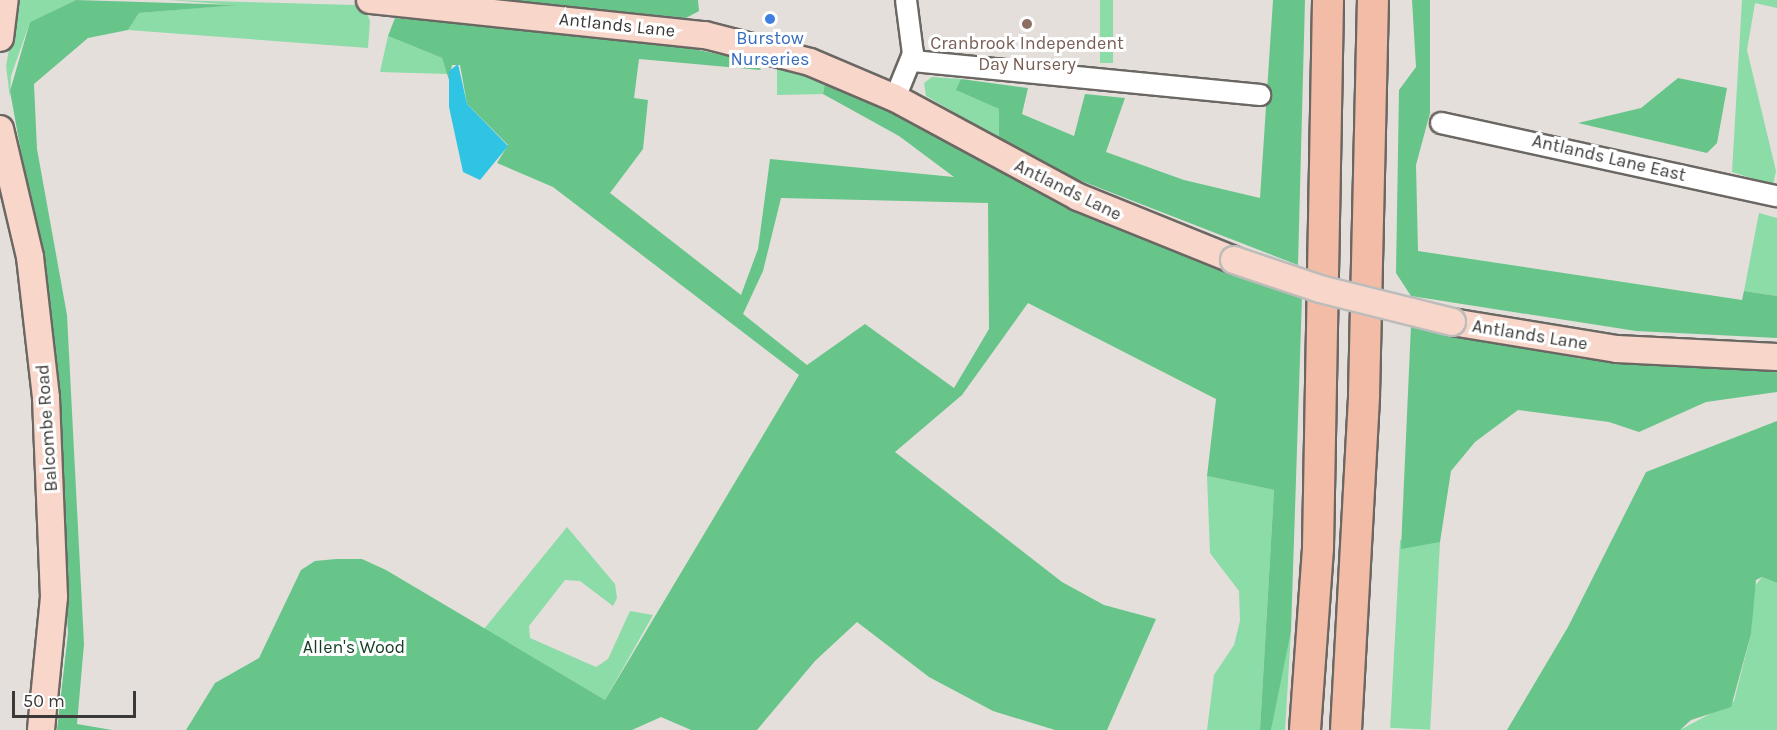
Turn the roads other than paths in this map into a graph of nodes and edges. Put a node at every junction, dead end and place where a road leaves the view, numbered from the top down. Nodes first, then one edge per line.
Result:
1 (5, 0) edge
2 (370, 0) edge
3 (906, 0) edge
4 (1328, 0) edge
5 (1373, 0) edge
6 (0, 38) edge
7 (913, 61) junction
8 (1260, 95) dead end
9 (895, 98) junction
10 (1441, 123) dead end
11 (0, 129) edge
12 (1777, 196) edge
13 (1777, 357) edge
14 (41, 730) edge
15 (1305, 730) edge
16 (1346, 730) edge

1 - 6 main road
2 - 9 main road, Antlands Lane
3 - 7 street
4 - 15 highway
5 - 16 highway
7 - 8 street
7 - 9 street
9 - 13 main road, Antlands Lane, bridge
10 - 12 street, Antlands Lane East
11 - 14 main road, Balcombe Road

